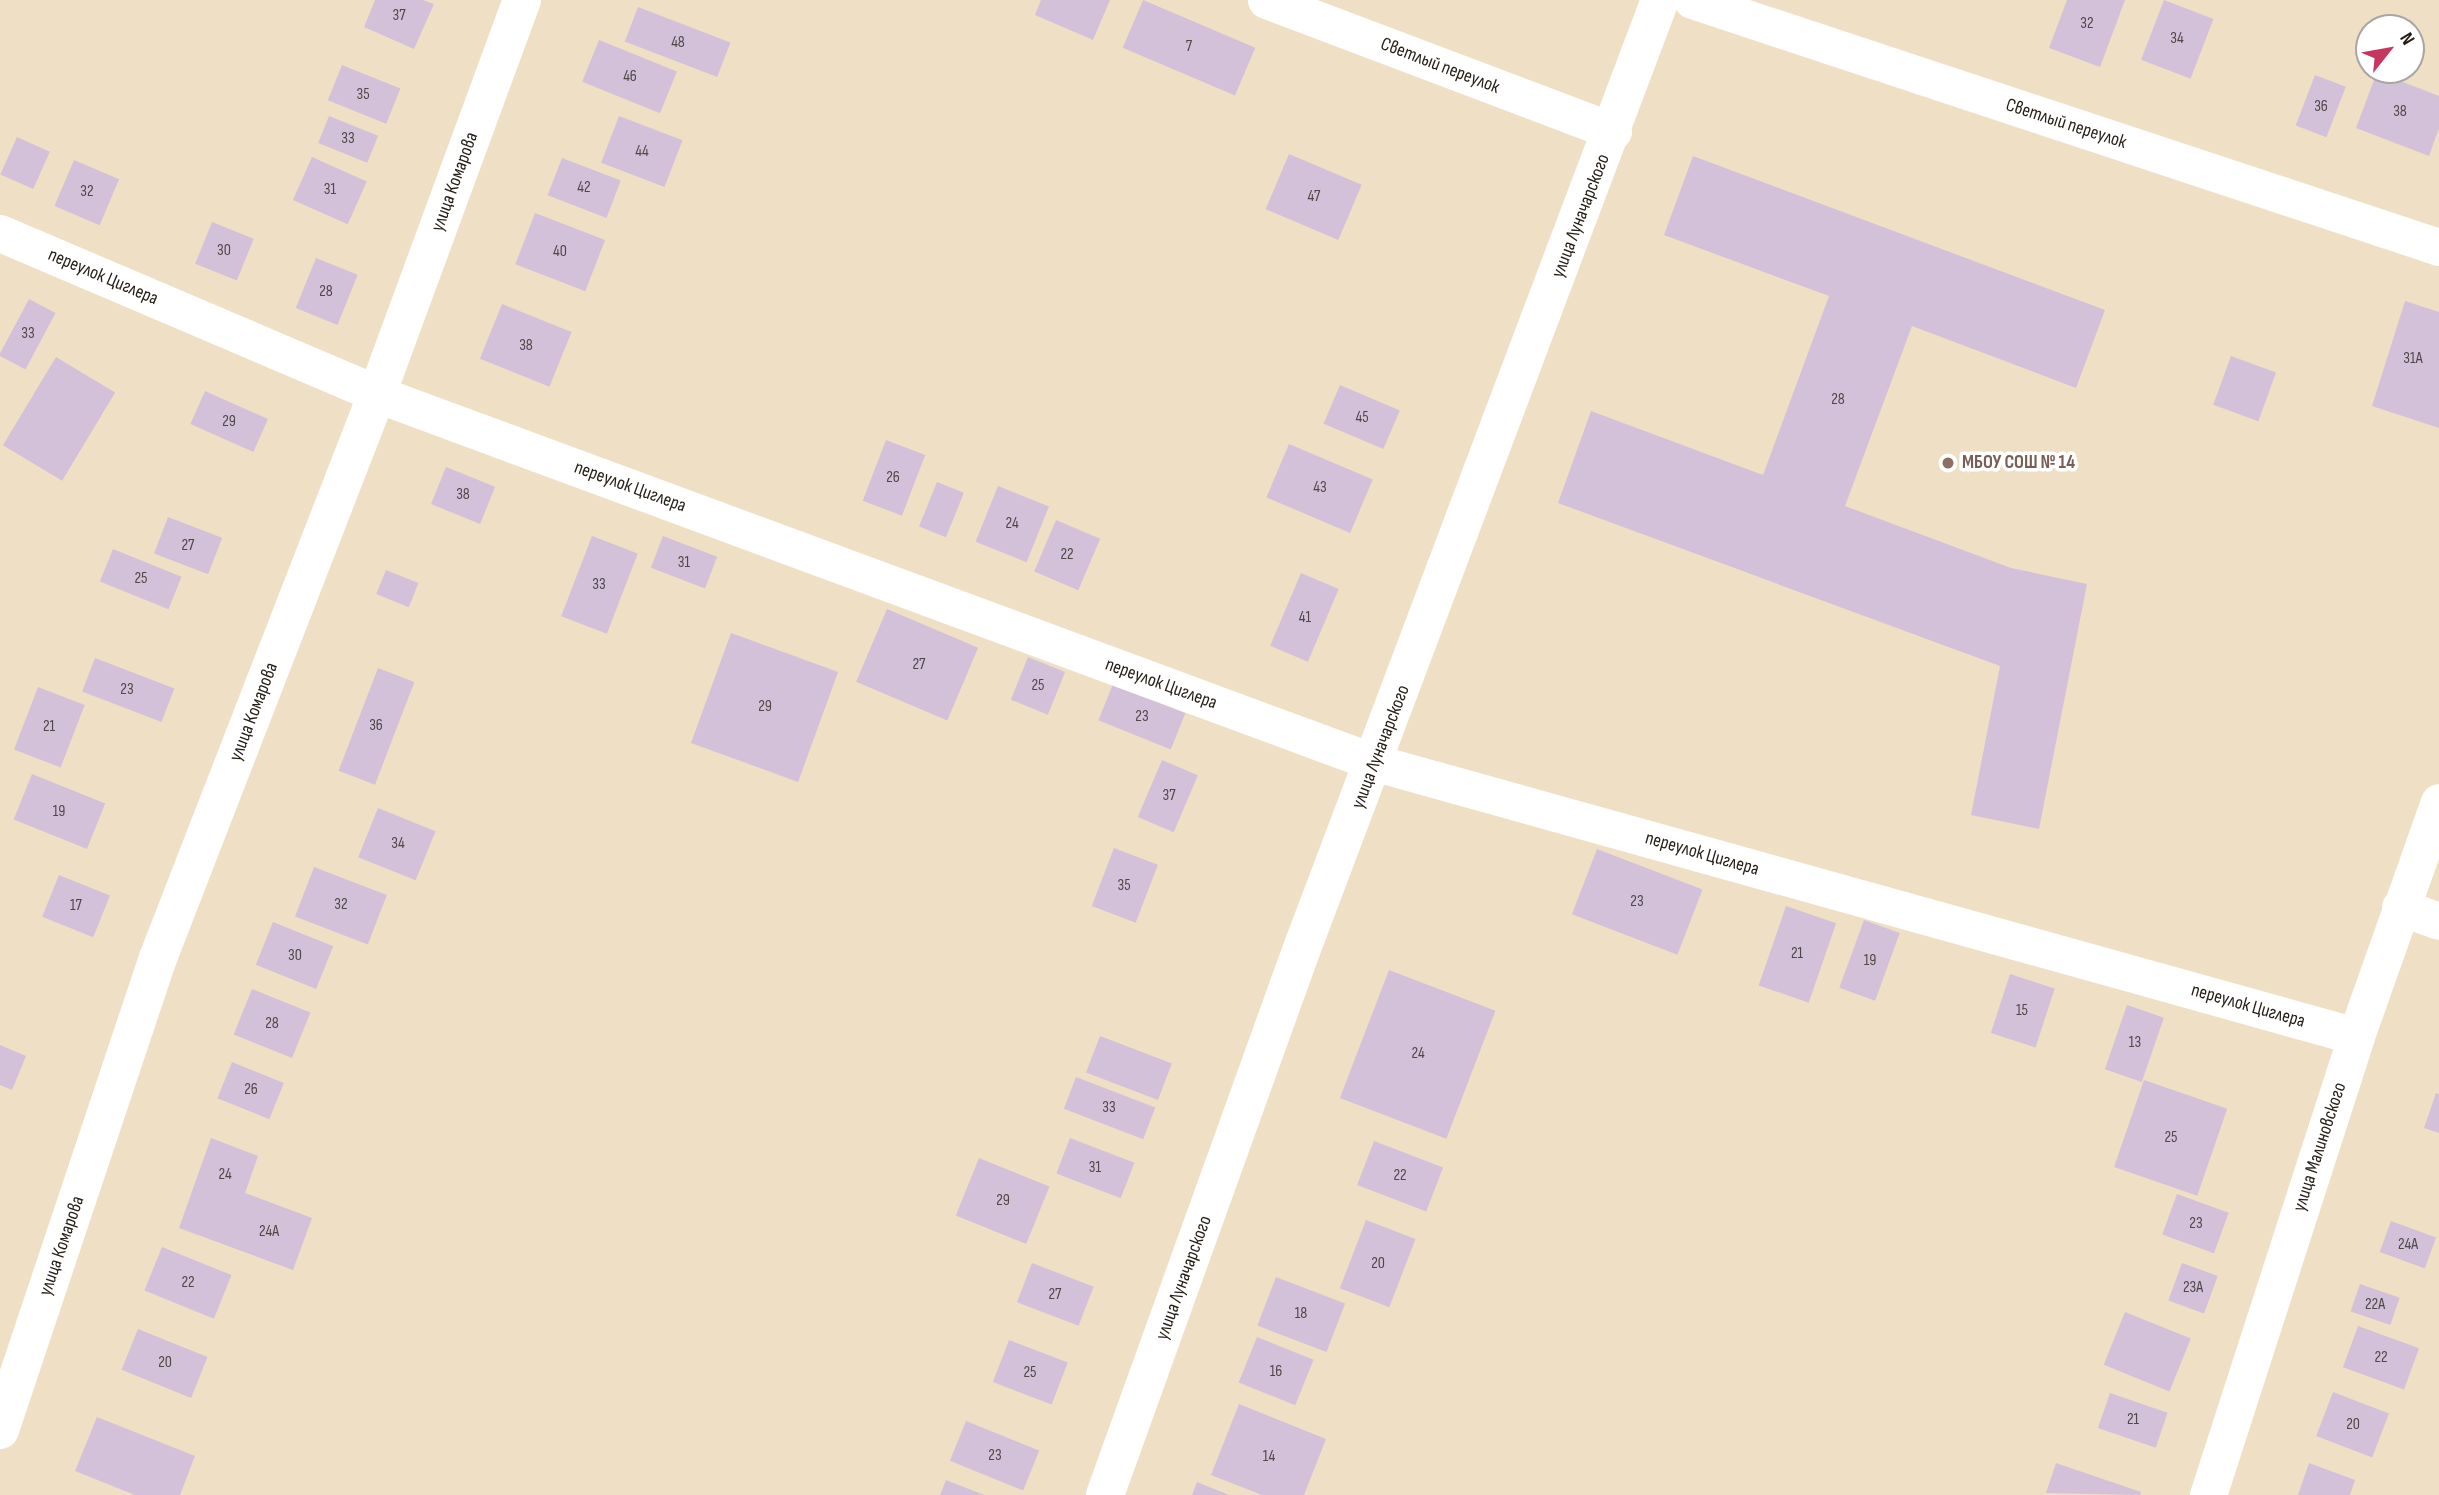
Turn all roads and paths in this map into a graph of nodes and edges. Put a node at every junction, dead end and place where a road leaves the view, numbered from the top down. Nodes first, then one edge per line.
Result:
1 (522, 0) edge
2 (1266, 0) edge
3 (1660, 0) edge
4 (1692, 0) edge
5 (1613, 131) junction
6 (0, 233) edge
7 (2439, 247) edge
8 (377, 394) junction
9 (1376, 763) junction
10 (2439, 802) edge
11 (2400, 907) junction
12 (2439, 921) edge
13 (2356, 1036) junction
14 (0, 1430) edge
15 (1105, 1495) edge
16 (2207, 1495) edge

1 - 8 street, улица Комарова
2 - 5 street, Светлый переулок
3 - 5 street, улица Луначарского
4 - 7 street, Светлый переулок
5 - 9 street, улица Луначарского
6 - 8 street, переулок Циглера
8 - 9 street, переулок Циглера
8 - 14 street, улица Комарова
9 - 13 street, переулок Циглера
9 - 15 street, улица Луначарского
10 - 11 street, улица Малиновского
11 - 12 street
11 - 13 street, улица Малиновского
13 - 16 street, улица Малиновского

